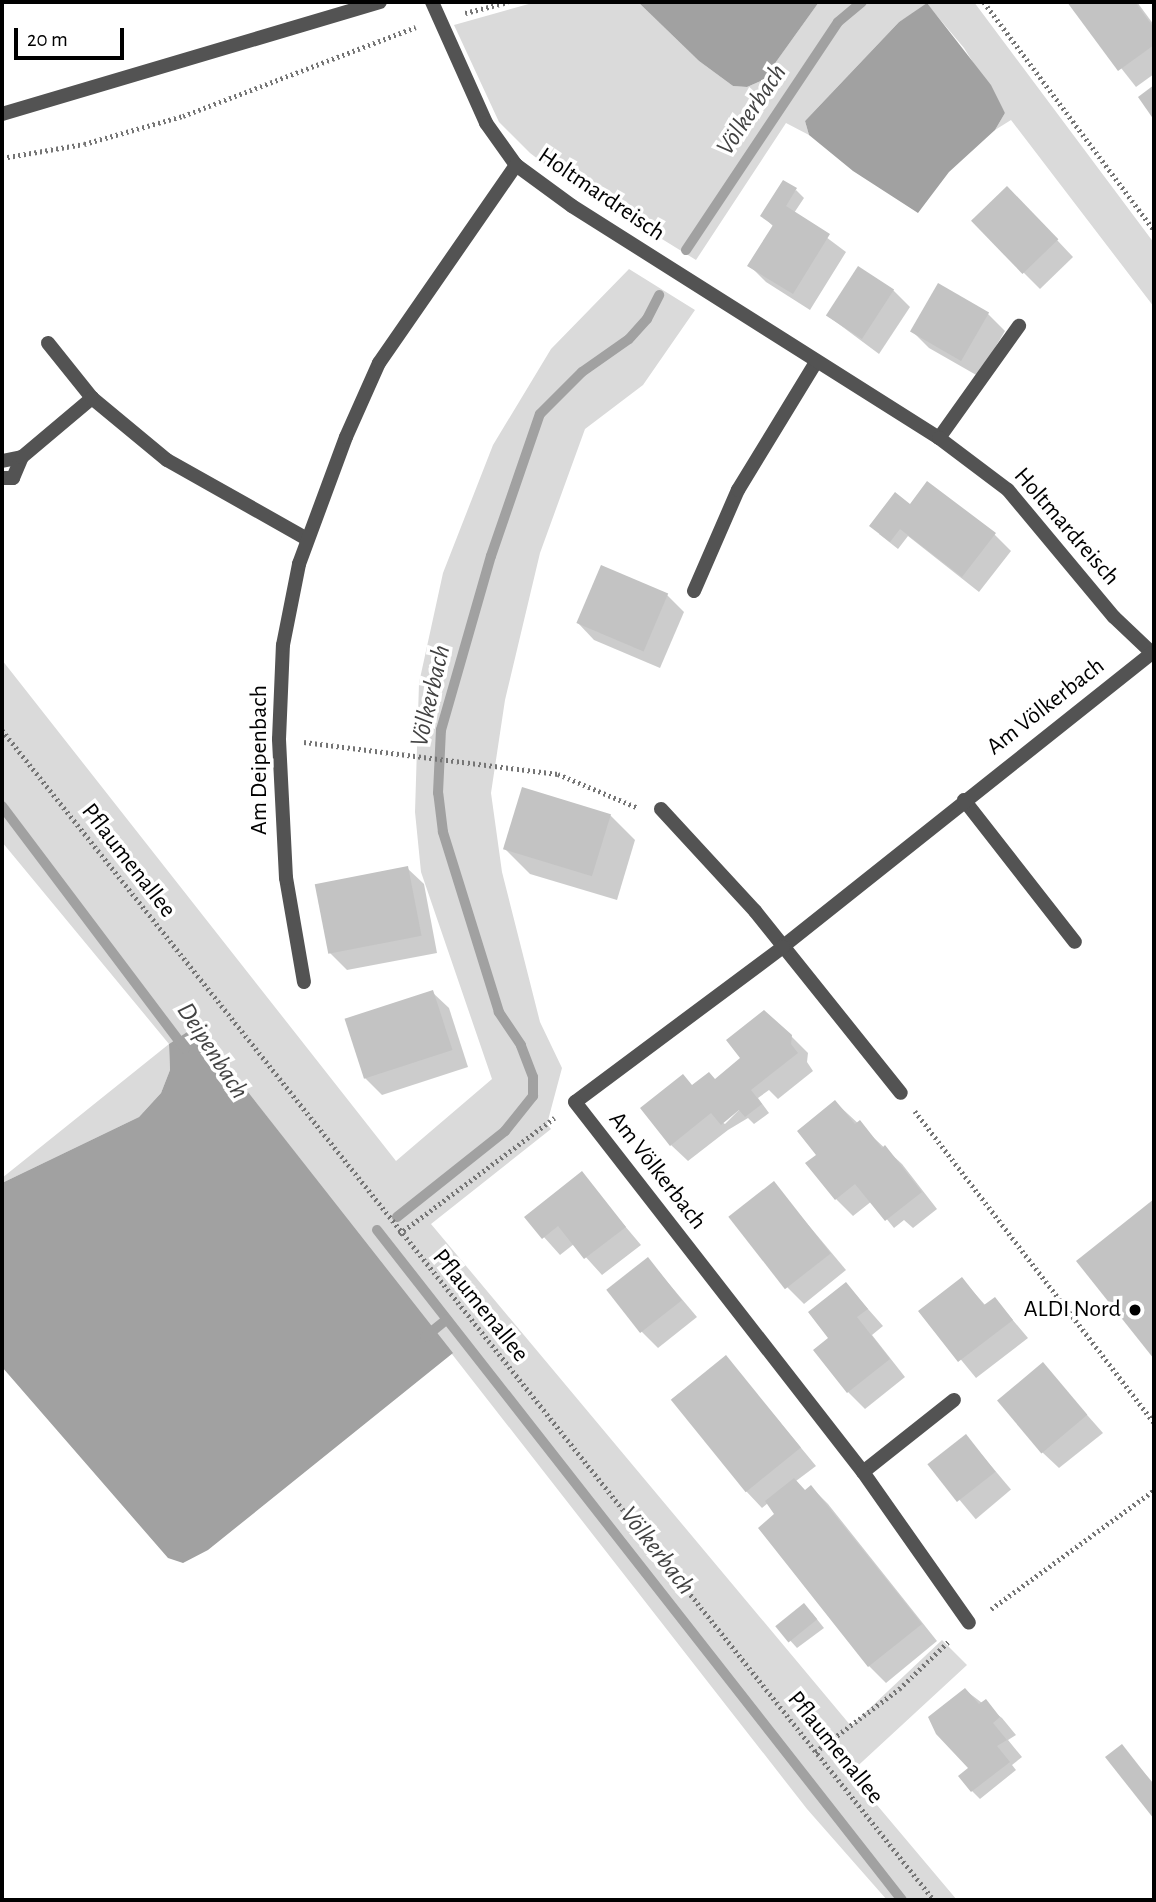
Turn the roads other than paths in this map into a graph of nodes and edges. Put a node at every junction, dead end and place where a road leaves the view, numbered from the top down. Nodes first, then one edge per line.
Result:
1 (380, 2) edge
2 (432, 2) edge
3 (2, 114) edge
4 (516, 165) junction
5 (1019, 326) dead end
6 (48, 343) dead end
7 (816, 362) junction
8 (92, 398) junction
9 (939, 439) junction
10 (22, 457) junction
11 (2, 461) edge
12 (2, 478) edge
13 (307, 539) junction
14 (694, 591) dead end
15 (1154, 653) edge
16 (964, 800) junction
17 (661, 809) road end
18 (1075, 942) dead end
19 (783, 947) junction
20 (304, 982) dead end
21 (901, 1093) road end
22 (954, 1400) dead end
23 (863, 1472) junction
24 (970, 1623) road end

1 - 3 street
2 - 4 street, Holtmardreisch
4 - 7 street, Holtmardreisch
4 - 13 street, Am Deipenbach
5 - 9 street
6 - 8 street
7 - 9 street, Holtmardreisch
7 - 14 street
8 - 10 street
8 - 13 street
9 - 15 street, Holtmardreisch
10 - 11 street
10 - 12 street
13 - 20 street, Am Deipenbach
15 - 16 street, Am Völkerbach
16 - 18 street
16 - 19 street, Am Völkerbach
17 - 19 street
19 - 21 street
19 - 23 street, Am Völkerbach
22 - 23 street
23 - 24 street, Am Völkerbach

